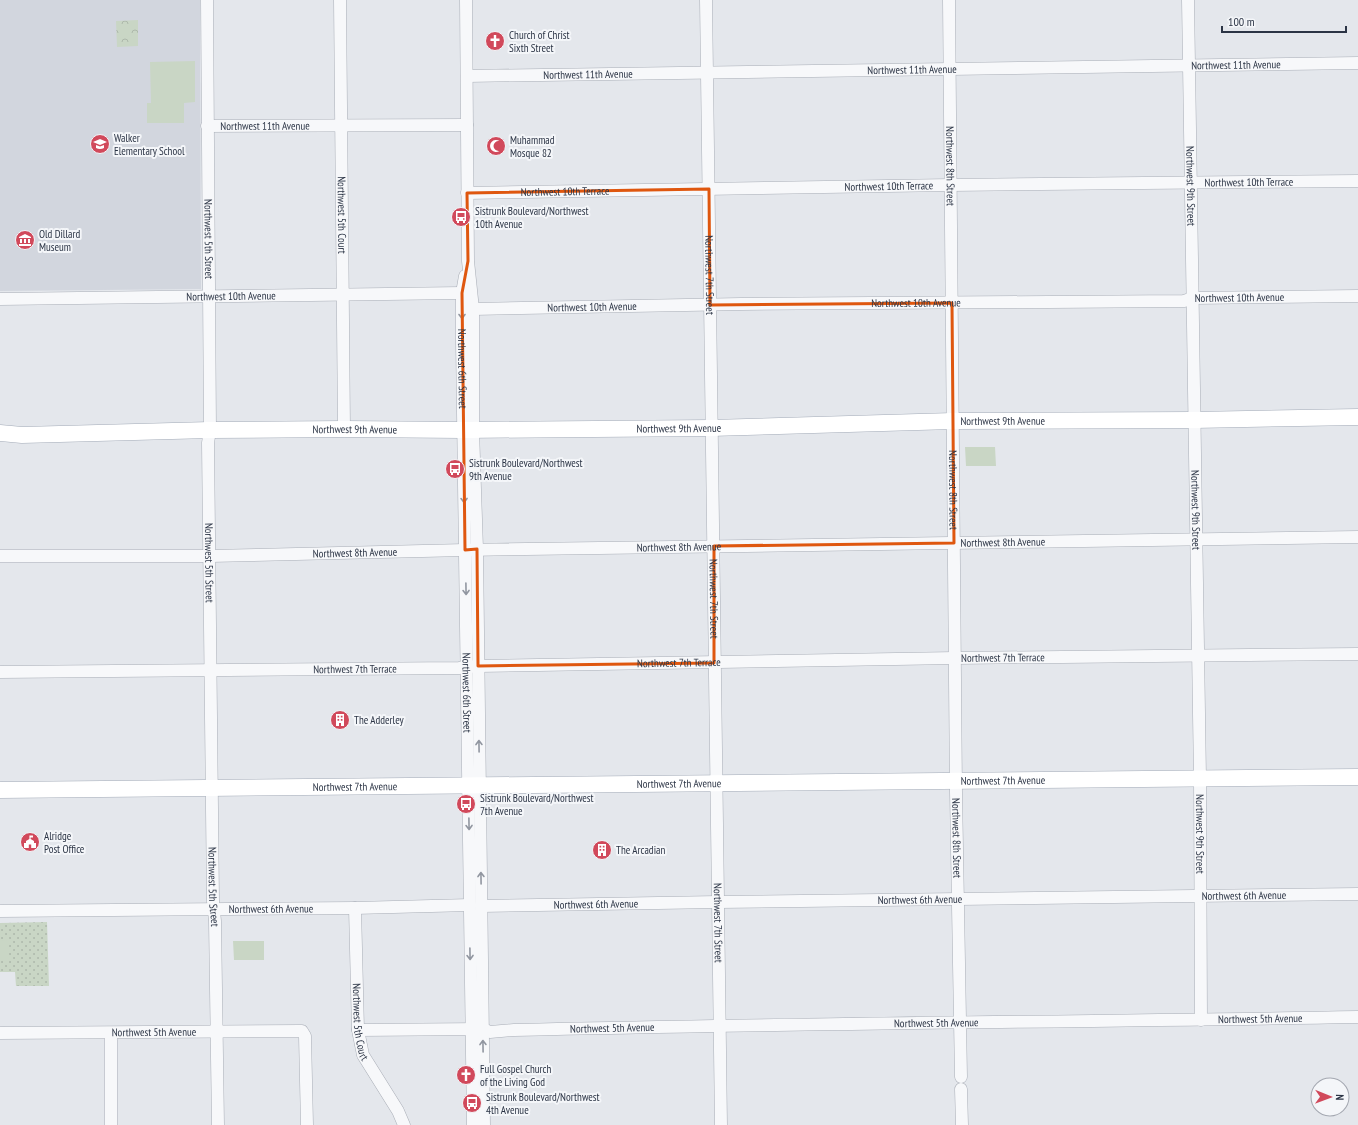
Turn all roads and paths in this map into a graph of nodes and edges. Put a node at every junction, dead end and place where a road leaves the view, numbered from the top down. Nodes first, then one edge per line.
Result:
1 (207, 0) edge
2 (340, 0) edge
3 (466, 0) edge
4 (706, 0) edge
5 (949, 0) edge
6 (1188, 0) edge
7 (1358, 63) edge
8 (1189, 66) junction
9 (949, 69) junction
10 (707, 72) junction
11 (466, 76) junction
12 (341, 125) junction
13 (467, 125) junction
14 (207, 126) junction
15 (1358, 181) edge
16 (1192, 182) junction
17 (950, 185) junction
18 (708, 189) junction
19 (467, 193) junction
20 (468, 261) junction
21 (462, 293) junction
22 (210, 296) junction
23 (342, 296) junction
24 (1358, 296) edge
25 (1193, 298) junction
26 (0, 299) edge
27 (952, 303) junction
28 (710, 305) junction
29 (473, 309) junction
30 (1358, 417) edge
31 (1194, 420) junction
32 (953, 421) junction
33 (711, 428) junction
34 (344, 429) junction
35 (210, 430) junction
36 (468, 430) junction
37 (0, 433) edge
38 (1358, 537) edge
39 (1196, 539) junction
40 (954, 543) junction
41 (714, 546) junction
42 (471, 550) junction
43 (0, 556) edge
44 (210, 556) junction
45 (1358, 654) edge
46 (1197, 656) junction
47 (955, 658) junction
48 (714, 663) junction
49 (472, 667) junction
50 (211, 670) junction
51 (0, 672) edge
52 (1358, 777) edge
53 (1200, 778) junction
54 (956, 781) junction
55 (716, 783) junction
56 (474, 785) junction
57 (211, 788) junction
58 (0, 790) edge
59 (1358, 894) edge
60 (1200, 896) junction
61 (958, 899) junction
62 (718, 902) junction
63 (476, 906) junction
64 (213, 908) junction
65 (355, 908) junction
66 (0, 911) edge
67 (1358, 1017) edge
68 (1201, 1020) junction
69 (960, 1023) junction
70 (720, 1025) junction
71 (477, 1029) junction
72 (358, 1030) junction
73 (217, 1032) junction
74 (0, 1033) edge
75 (111, 1033) junction
76 (961, 1077) dead end
77 (961, 1089) dead end
78 (111, 1125) edge
79 (218, 1125) edge
80 (307, 1125) edge
81 (404, 1125) edge
82 (473, 1125) edge
83 (484, 1125) edge
84 (721, 1125) edge
85 (962, 1125) edge

1 - 14 street, Northwest 5th Street
2 - 12 street, Northwest 5th Court
3 - 11 street, Northwest 6th Street
4 - 10 street, Northwest 7th Street
5 - 9 street, Northwest 8th Street
6 - 8 street, Northwest 9th Street
7 - 8 street, Northwest 11th Avenue
8 - 9 street, Northwest 11th Avenue
8 - 16 street, Northwest 9th Street
9 - 10 street, Northwest 11th Avenue
9 - 17 street, Northwest 8th Street
10 - 11 street, Northwest 11th Avenue
10 - 18 street, Northwest 7th Street
11 - 13 street, Northwest 6th Street
12 - 13 street, Northwest 11th Avenue
12 - 14 street, Northwest 11th Avenue
12 - 23 street, Northwest 5th Court
13 - 19 street, Northwest 6th Street
14 - 22 street, Northwest 5th Street
15 - 16 street, Northwest 10th Terrace
16 - 17 street, Northwest 10th Terrace
16 - 25 street, Northwest 9th Street
17 - 18 street, Northwest 10th Terrace
17 - 27 street, Northwest 8th Street
18 - 19 street, Northwest 10th Terrace
18 - 28 street, Northwest 7th Street
19 - 20 street, Northwest 6th Street
20 - 21 street, Northwest 6th Street
20 - 29 street, Northwest 6th Street
21 - 23 street, Northwest 10th Avenue
21 -> 36 street, Northwest 6th Street
22 - 23 street, Northwest 10th Avenue
22 - 26 street, Northwest 10th Avenue
22 - 35 street, Northwest 5th Street
23 - 34 street, Northwest 5th Court
24 - 25 street, Northwest 10th Avenue
25 - 27 street, Northwest 10th Avenue
25 - 31 street, Northwest 9th Street
27 - 28 street, Northwest 10th Avenue
27 - 32 street, Northwest 8th Street
28 - 29 street, Northwest 10th Avenue
28 - 33 street, Northwest 7th Street
29 - 36 street, Northwest 6th Street
30 - 31 main road, Northwest 9th Avenue
31 - 32 main road, Northwest 9th Avenue
31 - 39 street, Northwest 9th Street
32 - 33 main road, Northwest 9th Avenue
32 - 40 street, Northwest 8th Street
33 - 36 main road, Northwest 9th Avenue
33 - 41 street, Northwest 7th Street
34 - 35 main road, Northwest 9th Avenue
34 - 36 main road, Northwest 9th Avenue
35 - 37 main road, Northwest 9th Avenue
35 - 44 street, Northwest 5th Street
36 - 42 street, Northwest 6th Street
38 - 39 street, Northwest 8th Avenue
39 - 40 street, Northwest 8th Avenue
39 - 46 street, Northwest 9th Street
40 - 41 street, Northwest 8th Avenue
40 - 47 street, Northwest 8th Street
41 - 42 street, Northwest 8th Avenue
41 - 48 street, Northwest 7th Street
42 - 44 street, Northwest 8th Avenue
42 - 49 street, Northwest 6th Street
43 - 44 street, Northwest 8th Avenue
44 - 50 street, Northwest 5th Street
45 - 46 street, Northwest 7th Terrace
46 - 47 street, Northwest 7th Terrace
46 - 53 street, Northwest 9th Street
47 - 48 street, Northwest 7th Terrace
47 - 54 street, Northwest 8th Street
48 - 49 street, Northwest 7th Terrace
48 - 55 street, Northwest 7th Street
49 - 50 street, Northwest 7th Terrace
49 - 56 street, Northwest 6th Street
50 - 51 street, Northwest 7th Terrace
50 - 57 street, Northwest 5th Street
52 - 53 main road, Northwest 7th Avenue
53 - 54 main road, Northwest 7th Avenue
53 - 60 street, Northwest 9th Street
54 - 55 main road, Northwest 7th Avenue
54 - 61 street, Northwest 8th Street
55 - 56 main road, Northwest 7th Avenue
55 - 62 street, Northwest 7th Street
56 - 57 main road, Northwest 7th Avenue
56 - 63 street, Northwest 6th Street
57 - 58 main road, Northwest 7th Avenue
57 - 64 street, Northwest 5th Street
59 - 60 street, Northwest 6th Avenue
60 - 61 street, Northwest 6th Avenue
60 - 68 street, Northwest 9th Street
61 - 62 street, Northwest 6th Avenue
61 - 69 street, Northwest 8th Street
62 - 63 street, Northwest 6th Avenue
62 - 70 street, Northwest 7th Street
63 - 65 street, Northwest 6th Avenue
63 - 71 street, Northwest 6th Street
64 - 65 street, Northwest 6th Avenue
64 - 66 street, Northwest 6th Avenue
64 - 73 street, Northwest 5th Street
65 - 72 street, Northwest 5th Court
67 - 68 street, Northwest 5th Avenue
68 - 69 street, Northwest 5th Avenue
69 - 70 street, Northwest 5th Avenue
69 - 76 street, Northwest 8th Street
70 - 71 street, Northwest 5th Avenue
70 - 84 street, Northwest 7th Street
71 - 72 street, Northwest 5th Avenue
71 - 82 street, Northwest 6th Street
83 -> 71 street, Northwest 6th Street
72 - 81 street, Northwest 5th Court
73 - 75 street, Northwest 5th Avenue
73 - 79 street, Northwest 5th Street
73 - 80 street, Northwest 5th Avenue
74 - 75 street, Northwest 5th Avenue
75 - 78 street
77 - 85 street

